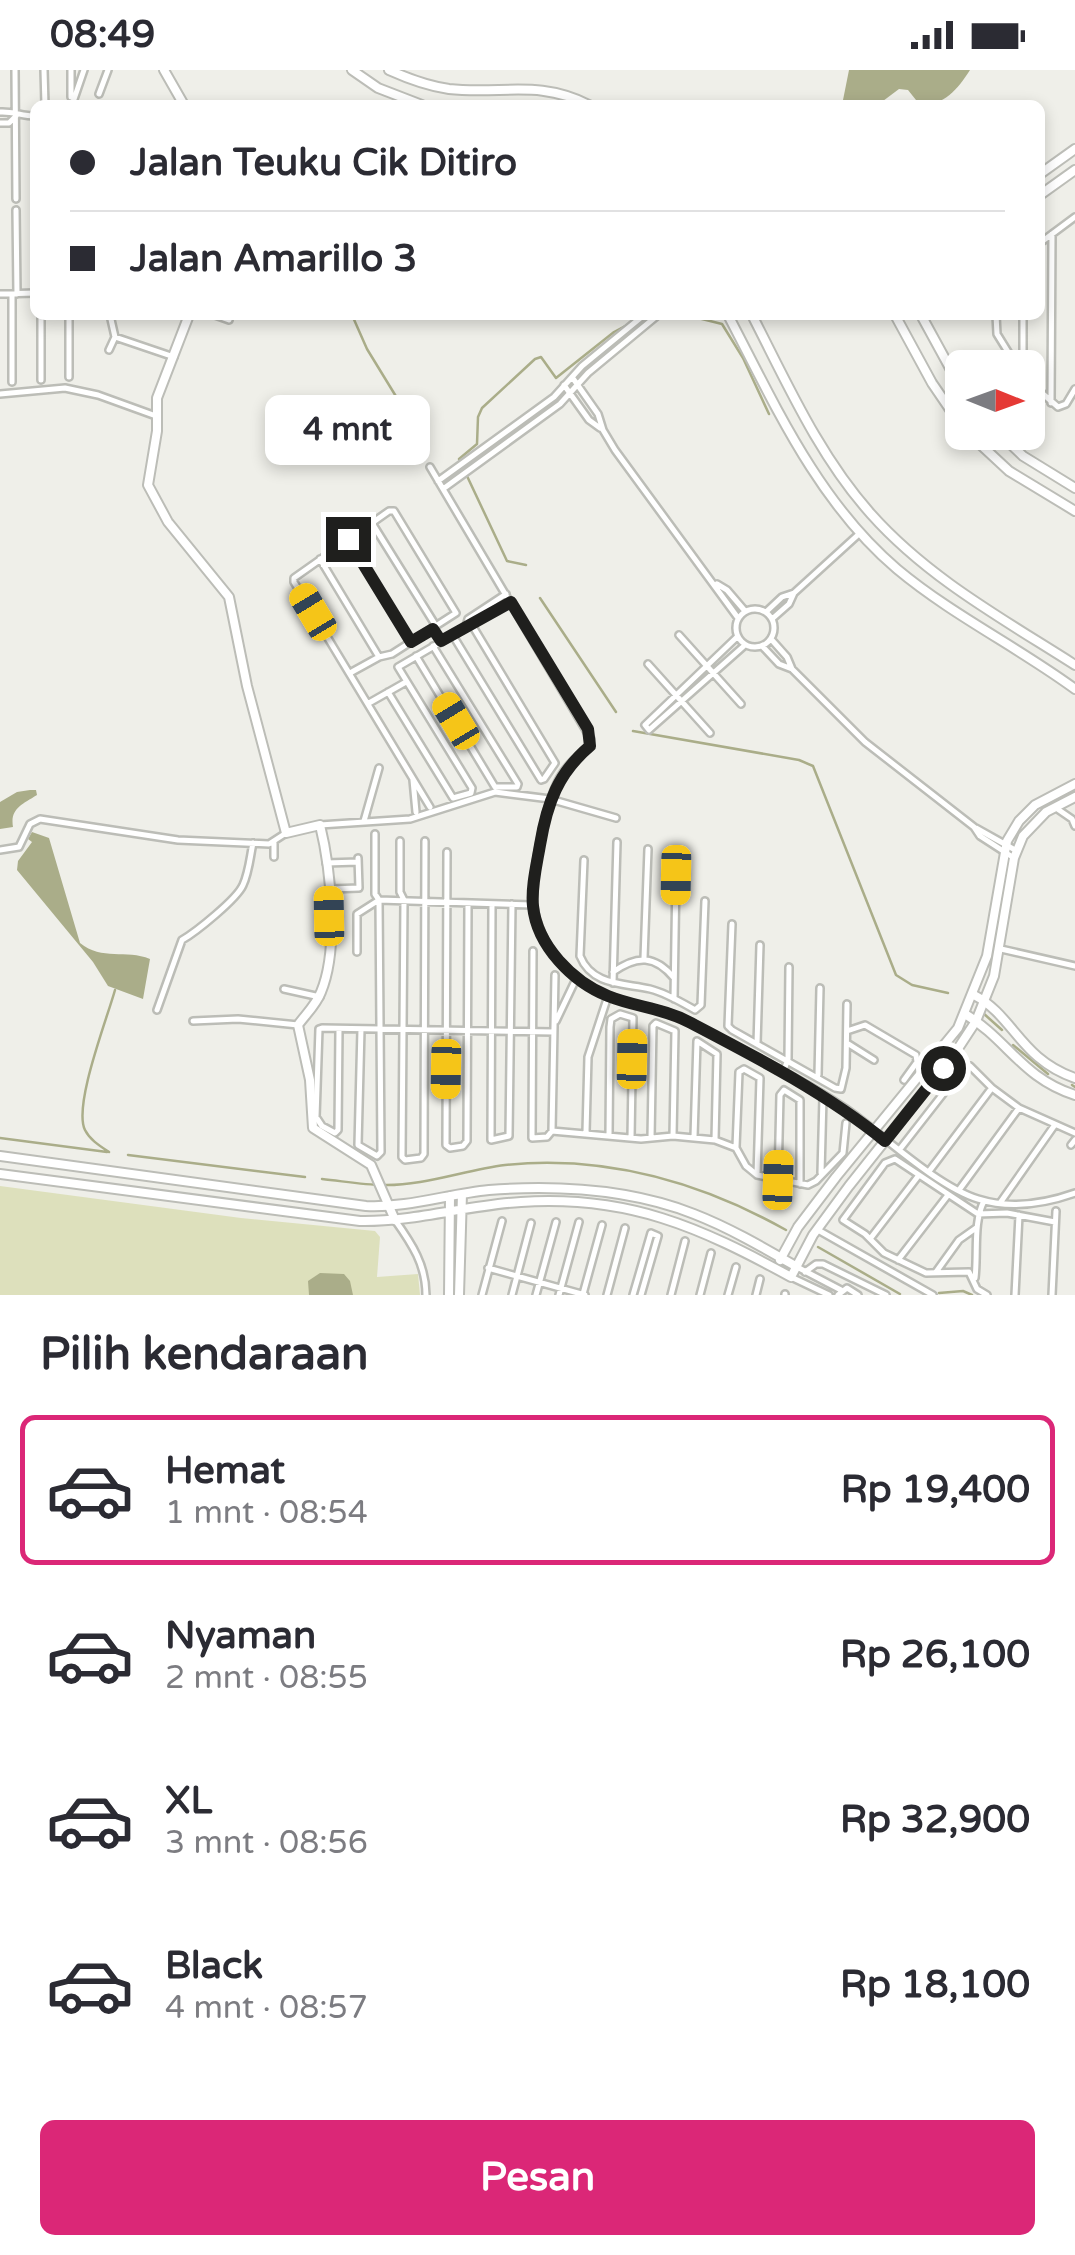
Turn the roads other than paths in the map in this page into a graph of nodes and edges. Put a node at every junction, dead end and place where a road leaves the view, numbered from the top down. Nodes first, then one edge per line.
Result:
1 (15, 70) edge
2 (44, 70) edge
3 (71, 70) edge
4 (84, 70) edge
5 (108, 70) edge
6 (164, 70) edge
7 (352, 70) edge
8 (389, 70) edge
9 (99, 94) dead end
10 (44, 100) edge
11 (72, 100) edge
12 (74, 100) edge
13 (181, 100) edge
14 (409, 100) edge
15 (575, 100) edge
16 (0, 112) edge
17 (16, 116) junction
18 (30, 116) edge
19 (0, 123) edge
20 (1075, 149) edge
21 (1045, 170) edge
22 (1075, 170) edge
23 (1045, 191) edge
24 (16, 199) dead end
25 (16, 210) dead end
26 (1075, 217) edge
27 (1052, 234) junction
28 (1045, 239) edge
29 (30, 293) edge
30 (0, 294) edge
31 (14, 294) junction
32 (40, 320) edge
33 (69, 320) edge
34 (111, 320) edge
35 (186, 320) edge
36 (638, 320) edge
37 (652, 320) edge
38 (731, 320) edge
39 (755, 320) edge
40 (898, 320) edge
41 (924, 320) edge
42 (996, 320) edge
43 (1023, 320) edge
44 (115, 336) junction
45 (108, 350) dead end
46 (1008, 350) edge
47 (1022, 350) edge
48 (174, 357) junction
49 (945, 359) edge
50 (69, 377) dead end
51 (572, 377) junction
52 (40, 380) dead end
53 (12, 382) dead end
54 (564, 385) junction
55 (577, 385) junction
56 (1075, 389) edge
57 (570, 392) junction
58 (0, 394) edge
59 (1045, 397) edge
60 (945, 402) edge
61 (1051, 403) junction
62 (156, 416) junction
63 (808, 424) junction
64 (602, 430) junction
65 (790, 433) junction
66 (1019, 450) edge
67 (986, 452) edge
68 (430, 468) dead end
69 (438, 482) junction
70 (1075, 488) edge
71 (443, 489) junction
72 (1075, 511) edge
73 (372, 522) junction
74 (860, 533) junction
75 (348, 539) junction
76 (320, 559) junction
77 (938, 577) junction
78 (714, 583) junction
79 (954, 589) junction
80 (926, 591) junction
81 (794, 592) junction
82 (506, 594) junction
83 (511, 602) junction
84 (945, 604) junction
85 (745, 611) junction
86 (766, 612) junction
87 (738, 618) junction
88 (772, 619) junction
89 (470, 625) junction
90 (436, 626) junction
91 (450, 635) junction
92 (679, 636) dead end
93 (737, 638) junction
94 (771, 639) junction
95 (441, 641) junction
96 (411, 642) junction
97 (433, 646) junction
98 (745, 646) junction
99 (762, 646) junction
100 (416, 656) junction
101 (380, 657) junction
102 (648, 664) dead end
103 (1075, 665) edge
104 (792, 668) junction
105 (708, 671) junction
106 (350, 673) junction
107 (406, 682) junction
108 (1075, 690) edge
109 (388, 692) junction
110 (677, 700) junction
111 (368, 704) junction
112 (741, 704) dead end
113 (647, 727) dead end
114 (710, 733) dead end
115 (379, 768) dead end
116 (412, 776) junction
117 (1074, 786) edge
118 (1075, 797) edge
119 (550, 799) junction
120 (430, 806) dead end
121 (1055, 806) junction
122 (416, 812) dead end
123 (616, 818) dead end
124 (364, 820) junction
125 (1074, 821) edge
126 (320, 825) junction
127 (286, 833) junction
128 (375, 834) dead end
129 (400, 841) dead end
130 (425, 841) dead end
131 (617, 842) dead end
132 (253, 843) junction
133 (274, 843) junction
134 (648, 849) dead end
135 (1005, 849) junction
136 (0, 850) edge
137 (447, 852) dead end
138 (1015, 854) junction
139 (274, 856) dead end
140 (584, 860) dead end
141 (326, 863) junction
142 (676, 875) dead end
143 (329, 889) junction
144 (380, 900) junction
145 (404, 900) junction
146 (426, 901) junction
147 (705, 901) dead end
148 (448, 902) junction
149 (468, 902) junction
150 (492, 904) junction
151 (512, 904) junction
152 (533, 905) junction
153 (732, 924) dead end
154 (760, 944) dead end
155 (1001, 949) junction
156 (534, 950) dead end
157 (357, 952) dead end
158 (644, 958) junction
159 (1075, 966) edge
160 (790, 967) dead end
161 (613, 972) junction
162 (555, 974) dead end
163 (576, 979) junction
164 (674, 979) junction
165 (613, 984) junction
166 (647, 988) junction
167 (820, 988) dead end
168 (284, 990) dead end
169 (608, 996) junction
170 (974, 996) junction
171 (320, 997) junction
172 (674, 999) junction
173 (985, 1001) junction
174 (847, 1004) dead end
175 (642, 1006) junction
176 (157, 1010) dead end
177 (965, 1014) junction
178 (976, 1020) junction
179 (193, 1022) dead end
180 (298, 1025) junction
181 (338, 1029) junction
182 (554, 1029) junction
183 (361, 1030) junction
184 (382, 1030) junction
185 (404, 1030) junction
186 (426, 1030) junction
187 (447, 1031) junction
188 (468, 1031) junction
189 (846, 1031) junction
190 (490, 1032) junction
191 (511, 1032) junction
192 (533, 1032) junction
193 (1014, 1034) junction
194 (846, 1043) junction
195 (757, 1044) junction
196 (1002, 1045) junction
197 (786, 1057) junction
198 (874, 1060) dead end
199 (780, 1072) junction
200 (818, 1076) junction
201 (1075, 1078) edge
202 (904, 1080) dead end
203 (992, 1088) junction
204 (1075, 1094) edge
205 (823, 1096) junction
206 (1019, 1108) junction
207 (846, 1123) dead end
208 (1054, 1126) junction
209 (552, 1131) junction
210 (586, 1132) junction
211 (875, 1133) junction
212 (609, 1136) junction
213 (673, 1136) junction
214 (694, 1137) junction
215 (631, 1138) junction
216 (652, 1139) junction
217 (1074, 1139) edge
218 (715, 1140) junction
219 (885, 1141) junction
220 (736, 1148) junction
221 (900, 1150) junction
222 (0, 1156) edge
223 (930, 1170) junction
224 (0, 1174) edge
225 (821, 1175) junction
226 (919, 1175) junction
227 (757, 1176) junction
228 (150, 1177) junction
229 (778, 1180) junction
230 (800, 1184) junction
231 (959, 1190) junction
232 (1075, 1193) edge
233 (148, 1194) junction
234 (462, 1194) junction
235 (948, 1194) junction
236 (450, 1196) junction
237 (976, 1198) junction
238 (985, 1201) junction
239 (1000, 1203) junction
240 (388, 1205) junction
241 (462, 1211) junction
242 (1056, 1211) dead end
243 (978, 1212) junction
244 (451, 1213) junction
245 (809, 1213) junction
246 (1019, 1215) junction
247 (395, 1220) junction
248 (502, 1221) dead end
249 (556, 1222) dead end
250 (579, 1222) dead end
251 (1055, 1222) junction
252 (531, 1223) dead end
253 (602, 1224) dead end
254 (820, 1226) junction
255 (625, 1228) dead end
256 (976, 1228) junction
257 (870, 1240) junction
258 (685, 1241) dead end
259 (712, 1253) dead end
260 (782, 1258) junction
261 (898, 1260) junction
262 (736, 1267) dead end
263 (488, 1268) junction
264 (775, 1268) junction
265 (801, 1270) junction
266 (936, 1272) junction
267 (517, 1276) junction
268 (791, 1277) junction
269 (814, 1277) junction
270 (760, 1279) dead end
271 (974, 1281) junction
272 (539, 1283) junction
273 (809, 1286) junction
274 (560, 1292) edge
275 (839, 1293) edge
276 (426, 1295) edge
277 (449, 1295) edge
278 (459, 1295) edge
279 (482, 1295) edge
280 (512, 1295) edge
281 (536, 1295) edge
282 (584, 1295) edge
283 (607, 1295) edge
284 (633, 1295) edge
285 (642, 1295) edge
286 (671, 1295) edge
287 (700, 1295) edge
288 (728, 1295) edge
289 (756, 1295) edge
290 (829, 1295) edge
291 (858, 1295) edge
292 (886, 1295) edge
293 (933, 1295) edge
294 (988, 1295) edge
295 (1015, 1295) edge
296 (1052, 1295) edge

1 - 17 street
2 - 10 street
3 - 11 street
4 - 12 street
5 - 9 street
6 - 13 main road
7 - 14 main road
8 - 15 main road
16 - 17 street
17 - 18 street
17 - 19 street
17 - 24 street
20 - 21 main road
22 - 23 main road
25 - 31 street
26 - 27 street
27 - 28 street
27 - 61 street
29 - 31 street
30 - 31 street
31 - 53 street
32 - 52 street
33 - 50 street
34 - 44 street
35 - 48 main road
36 - 51 street
37 - 55 street
38 - 65 main road
39 - 63 main road
40 - 60 main road
41 - 49 main road
42 - 46 street
43 - 47 street
44 - 45 street
44 - 48 street
48 - 62 main road
51 - 54 street
51 - 55 street
54 - 57 street
54 - 69 street
55 - 57 street
55 - 64 street
56 - 61 street
57 - 64 street
57 - 71 street
58 - 62 street
59 - 61 street
62 - 127 main road
63 - 65 main road
63 - 77 main road
64 - 78 street
65 - 74 main road
66 - 70 main road
67 - 72 main road
68 - 69 street
69 - 71 street
71 - 82 street
73 - 75 street
73 - 90 street
73 - 90 street
74 - 80 main road
74 - 81 street
75 - 76 street
75 - 96 street
76 - 101 street
76 - 106 street
77 - 79 main road
77 - 80 main road
78 - 85 street
78 - 87 street
79 - 84 main road
79 - 103 main road
80 - 84 main road
81 - 86 street
81 - 88 street
82 - 83 street
82 - 89 street
83 - 89 street
83 - 119 street
84 - 108 main road
85 - 86 street
85 - 87 street
86 - 88 street
87 - 93 street
88 - 94 street
89 - 91 street
89 - 91 street
90 - 91 street
90 - 95 street
90 - 96 street
91 - 95 street
92 - 105 street
93 - 98 street
93 - 105 street
94 - 99 street
94 - 104 street
95 - 97 street
96 - 101 street
97 - 100 street
97 - 100 street
98 - 99 street
98 - 105 street
99 - 104 street
100 - 107 street
101 - 106 street
102 - 110 street
104 - 135 street
105 - 110 street
105 - 112 street
106 - 111 street
107 - 109 street
107 - 109 street
109 - 111 street
110 - 113 street
110 - 114 street
111 - 116 street
115 - 124 street
116 - 120 street
116 - 122 street
117 - 135 main road
118 - 121 main road
119 - 123 street
119 - 124 street
119 - 152 street
121 - 125 street
121 - 138 main road
124 - 126 street
126 - 127 main road
126 - 141 main road
127 - 133 street
128 - 144 street
129 - 145 street
130 - 146 street
131 - 161 street
132 - 133 street
132 - 136 street
132 - 176 street
133 - 139 street
134 - 158 street
135 - 138 street
135 - 170 main road
137 - 148 street
138 - 155 main road
140 - 165 street
141 - 143 main road
141 - 143 street
142 - 164 street
143 - 171 main road
144 - 145 street
144 - 157 street
144 - 184 street
145 - 146 street
145 - 185 street
146 - 148 street
146 - 186 street
147 - 172 street
148 - 149 street
148 - 187 street
149 - 150 street
149 - 188 street
150 - 151 street
150 - 190 street
151 - 152 street
151 - 191 street
152 - 163 street
153 - 195 street
154 - 195 street
155 - 159 street
155 - 173 main road
156 - 192 street
158 - 161 street
158 - 164 street
160 - 197 street
161 - 165 street
162 - 182 street
163 - 169 street
163 - 182 street
164 - 172 street
165 - 166 street
166 - 172 street
166 - 175 street
167 - 200 street
168 - 171 street
169 - 175 street
169 - 210 street
170 - 173 main road
170 - 177 main road
171 - 180 main road
173 - 178 main road
173 - 193 main road
174 - 189 street
175 - 199 street
177 - 178 main road
177 - 211 main road
178 - 196 main road
178 - 219 main road
179 - 180 street
180 - 240 main road
181 - 181 street
181 - 183 street
182 - 192 street
182 - 209 street
183 - 184 street
183 - 184 street
184 - 185 street
185 - 186 street
185 - 186 street
186 - 187 street
187 - 188 street
187 - 188 street
188 - 190 street
189 - 194 street
189 - 202 street
190 - 191 street
190 - 191 street
191 - 192 street
192 - 209 street
193 - 196 main road
193 - 201 main road
194 - 198 street
194 - 200 street
195 - 197 street
196 - 204 main road
197 - 199 street
197 - 200 street
199 - 205 street
203 - 206 street
203 - 221 street
203 - 223 street
205 - 211 street
205 - 225 street
206 - 208 street
206 - 231 street
207 - 225 street
208 - 217 street
208 - 239 street
209 - 210 street
210 - 212 street
211 - 219 street
211 - 245 main road
212 - 215 street
212 - 215 street
213 - 214 street
213 - 216 street
213 - 216 street
214 - 218 street
214 - 218 street
215 - 216 street
218 - 220 street
219 - 221 street
219 - 254 main road
220 - 227 street
220 - 227 street
221 - 223 street
222 - 228 main road
223 - 231 street
224 - 233 main road
225 - 230 street
226 - 235 street
226 - 257 street
226 - 257 street
227 - 229 street
228 - 233 main road
228 - 240 main road
229 - 230 street
229 - 230 street
231 - 237 street
232 - 239 street
233 - 247 main road
234 - 236 main road
234 - 241 main road
234 - 260 main road
235 - 243 street
235 - 261 street
236 - 240 main road
236 - 244 main road
237 - 238 street
237 - 243 street
238 - 239 street
238 - 243 street
240 - 247 main road
241 - 244 main road
241 - 264 main road
241 - 278 main road
242 - 251 street
243 - 246 street
243 - 256 street
244 - 247 main road
244 - 277 main road
245 - 254 main road
245 - 260 main road
246 - 251 street
246 - 295 street
247 - 276 street
248 - 263 street
249 - 272 street
250 - 274 street
251 - 296 street
252 - 267 street
253 - 282 street
254 - 265 main road
254 - 293 street
255 - 283 street
256 - 266 street
256 - 271 street
257 - 261 street
258 - 286 street
259 - 287 street
260 - 264 main road
260 - 265 main road
261 - 266 street
262 - 288 street
263 - 267 street
263 - 279 street
264 - 268 main road
265 - 268 main road
265 - 269 street
265 - 292 street
266 - 271 street
267 - 272 street
267 - 280 street
268 - 273 street
269 - 273 street
269 - 275 street
270 - 289 street
271 - 294 street
272 - 274 street
272 - 281 street
273 - 290 street
274 - 282 street
275 - 291 street
284 - 285 street

